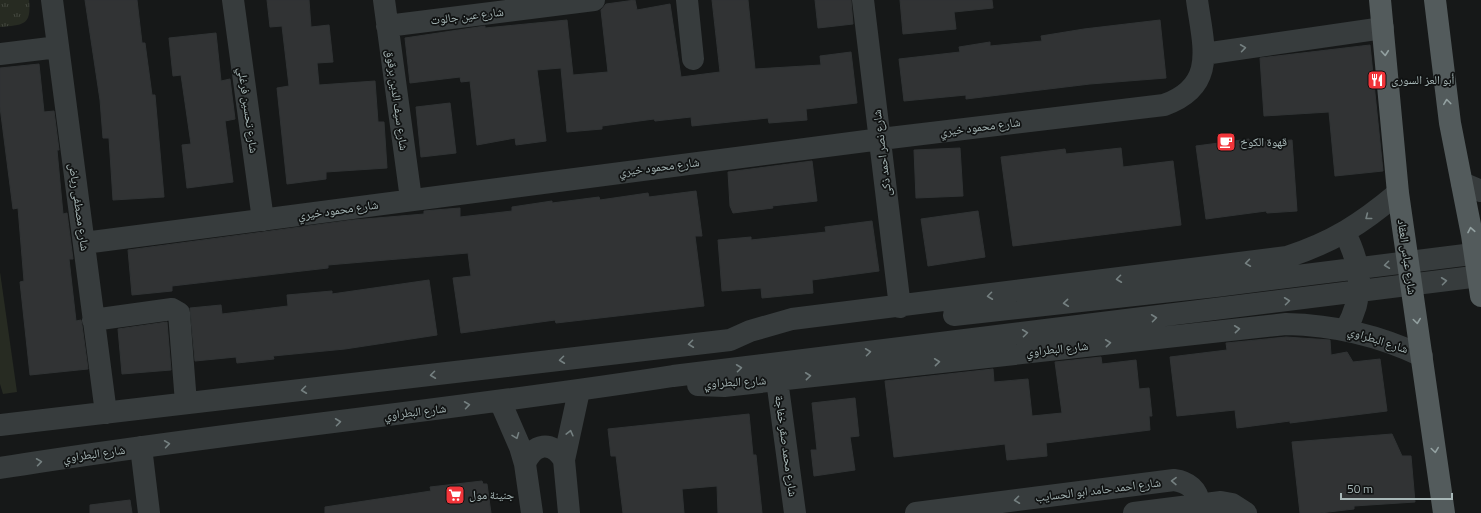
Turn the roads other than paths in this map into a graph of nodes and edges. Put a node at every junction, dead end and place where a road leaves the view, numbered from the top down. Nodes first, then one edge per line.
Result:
1 (52, 0) edge
2 (233, 0) edge
3 (384, 0) edge
4 (594, 0) edge
5 (687, 0) edge
6 (863, 0) edge
7 (1380, 0) edge
8 (1435, 0) edge
9 (1202, 1) edge
10 (387, 26) junction
11 (1383, 28) junction
12 (58, 47) junction
13 (0, 54) edge
14 (1204, 54) junction
15 (693, 59) dead end
16 (881, 139) junction
17 (1471, 187) edge
18 (1398, 193) junction
19 (411, 200) junction
20 (263, 220) junction
21 (1345, 233) junction
22 (84, 243) junction
23 (1481, 253) edge
24 (1481, 276) edge
25 (1481, 296) edge
26 (900, 307) junction
27 (93, 320) junction
28 (1346, 329) junction
29 (730, 340) junction
30 (1422, 356) junction
31 (673, 376) junction
32 (777, 380) junction
33 (579, 391) junction
34 (500, 401) junction
35 (186, 403) junction
36 (106, 413) junction
37 (0, 425) edge
38 (141, 447) junction
39 (564, 460) junction
40 (525, 464) junction
41 (0, 468) edge
42 (1200, 504) junction
43 (149, 513) edge
44 (532, 513) edge
45 (569, 513) edge
46 (795, 513) edge
47 (916, 513) edge
48 (1134, 513) edge
49 (1246, 513) edge
50 (1444, 513) edge

1 - 12 street, شارع مصطفى رياض
2 - 20 street, شارع تحسين فرغلي
3 - 10 street, شارع سيف الدين برقوق
4 - 10 street, شارع عين جالوت
5 - 15 street
6 - 16 street, شارع نصر احمد ذكى
7 - 11 main road, شارع عباس العقاد
17 -> 8 main road
9 - 14 street, شارع محمود خيري
10 - 19 street, شارع سيف الدين برقوق
14 -> 11 street
11 -> 18 main road, شارع عباس العقاد
12 - 13 street
12 - 22 street, شارع مصطفى رياض
14 - 16 street, شارع محمود خيري
16 - 19 street, شارع محمود خيري
16 - 26 street, شارع نصر احمد ذكى
25 -> 17 main road
18 -> 21 street
18 -> 30 main road, شارع عباس العقاد
19 - 20 street, شارع محمود خيري
20 - 22 street, شارع محمود خيري
21 -> 26 street
21 - 28 street
22 - 27 street, شارع مصطفى رياض
23 -> 29 street
31 -> 24 street
26 - 29 street
27 - 35 street
27 - 36 street, شارع مصطفى رياض
28 - 30 street, شارع البطراوي
32 -> 28 street, شارع البطراوي
29 -> 35 street
30 -> 50 main road, شارع عباس العقاد
31 - 32 street, شارع البطراوي
31 - 33 street, شارع البطراوي
32 - 46 street, شارع محمد صقر خفاجة
33 - 34 street, شارع البطراوي
39 -> 33 street
38 -> 34 street, شارع البطراوي
34 -> 40 street
35 - 36 street
36 - 37 street
41 -> 38 street, شارع البطراوي
38 - 43 street
39 - 40 street
39 - 45 street
40 - 44 street
42 -> 47 street, شارع احمد حامد ابو الحسايب
42 - 48 street
42 - 49 street

